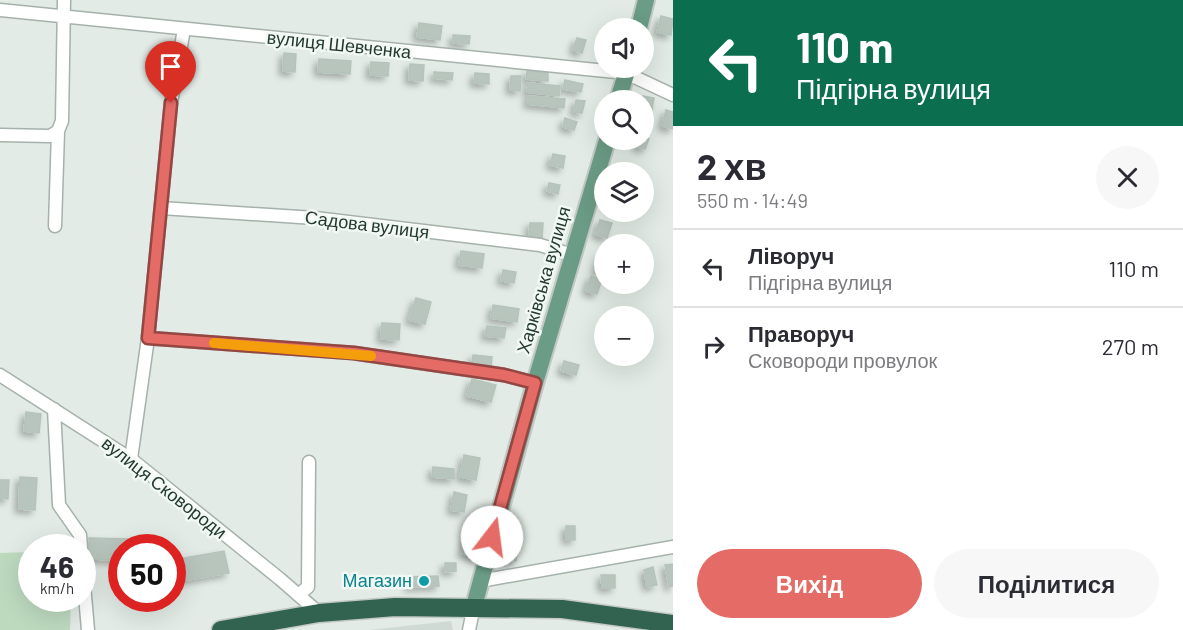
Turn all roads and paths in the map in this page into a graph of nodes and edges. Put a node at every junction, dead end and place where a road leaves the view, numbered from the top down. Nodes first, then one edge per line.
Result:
1 (64, 0) edge
2 (646, 0) edge
3 (0, 10) edge
4 (64, 16) junction
5 (642, 18) edge
6 (184, 29) junction
7 (594, 67) edge
8 (642, 78) edge
9 (673, 95) edge
10 (58, 131) junction
11 (0, 135) edge
12 (604, 150) edge
13 (161, 208) junction
14 (55, 226) dead end
15 (572, 255) junction
16 (148, 338) junction
17 (0, 375) edge
18 (535, 383) junction
19 (54, 409) junction
20 (131, 459) junction
21 (309, 462) dead end
22 (79, 534) edge
23 (673, 547) edge
24 (480, 581) junction
25 (298, 595) junction
26 (474, 606) junction
27 (86, 612) edge
28 (319, 614) junction
29 (673, 624) edge
30 (88, 630) edge
31 (221, 630) edge
32 (469, 630) edge

1 - 4 street
2 - 5 main road
3 - 4 street, вулиця Шевченка
4 - 6 street, вулиця Шевченка
4 - 10 street
6 - 7 street, вулиця Шевченка
6 - 13 street
8 - 9 street, вулиця Шевченка
10 - 11 street
10 - 14 street
12 - 15 main road, Харківська вулиця
13 - 15 street, Садова вулиця
13 - 16 street
15 - 18 main road, Харківська вулиця
16 - 18 street
16 - 20 street
17 - 19 street, вулиця Сковороди
18 - 24 main road, Харківська вулиця
19 - 20 street, вулиця Сковороди
19 - 22 street
20 - 25 street, вулиця Сковороди
21 - 25 street
23 - 24 street
24 - 26 main road, Харківська вулиця
25 - 28 street, вулиця Сковороди
26 - 28 highway
26 - 29 highway
26 - 32 street
27 - 30 street
28 - 31 highway

